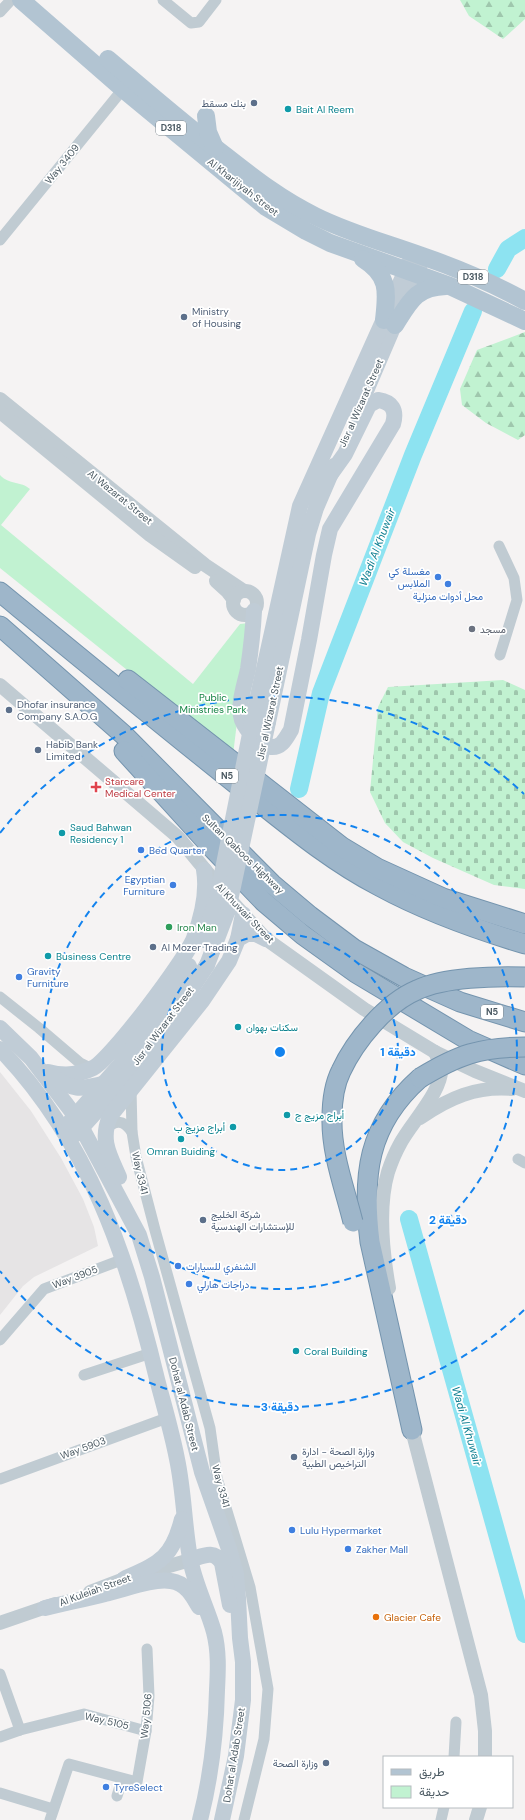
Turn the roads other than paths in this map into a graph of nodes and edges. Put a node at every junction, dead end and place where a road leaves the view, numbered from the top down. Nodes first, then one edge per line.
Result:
1 (11, 0) edge
2 (21, 0) edge
3 (29, 0) edge
4 (38, 0) edge
5 (163, 0) edge
6 (216, 0) edge
7 (0, 12) edge
8 (53, 13) junction
9 (108, 59) junction
10 (123, 89) junction
11 (155, 99) junction
12 (173, 114) junction
13 (187, 133) junction
14 (215, 148) junction
15 (0, 240) edge
16 (330, 243) junction
17 (418, 255) junction
18 (411, 272) junction
19 (450, 286) junction
20 (525, 301) edge
21 (525, 321) edge
22 (390, 322) junction
23 (0, 398) edge
24 (0, 412) edge
25 (330, 475) junction
26 (499, 546) dead end
27 (0, 592) edge
28 (239, 596) junction
29 (254, 611) joint
30 (27, 614) junction
31 (0, 626) edge
32 (500, 655) dead end
33 (0, 685) edge
34 (91, 706) junction
35 (261, 718) junction
36 (204, 870) junction
37 (243, 914) junction
38 (502, 916) junction
39 (525, 919) edge
40 (525, 924) edge
41 (238, 939) junction
42 (266, 939) junction
43 (198, 940) junction
44 (525, 944) edge
45 (229, 961) junction
46 (525, 977) edge
47 (0, 997) edge
48 (525, 1022) edge
49 (0, 1028) edge
50 (525, 1047) edge
51 (0, 1049) edge
52 (68, 1052) junction
53 (435, 1052) junction
54 (31, 1058) junction
55 (525, 1065) edge
56 (92, 1069) junction
57 (55, 1073) junction
58 (106, 1083) junction
59 (131, 1088) junction
60 (523, 1091) edge
61 (418, 1120) junction
62 (79, 1122) junction
63 (105, 1128) junction
64 (132, 1132) junction
65 (66, 1134) junction
66 (138, 1235) junction
67 (124, 1259) junction
68 (0, 1340) edge
69 (151, 1353) junction
70 (84, 1375) dead end
71 (167, 1418) junction
72 (210, 1428) junction
73 (190, 1430) junction
74 (412, 1430) junction
75 (0, 1479) edge
76 (185, 1510) junction
77 (190, 1560) junction
78 (124, 1579) junction
79 (226, 1588) junction
80 (45, 1608) junction
81 (0, 1623) edge
82 (214, 1633) junction
83 (240, 1638) junction
84 (147, 1649) dead end
85 (1, 1679) edge
86 (456, 1722) dead end
87 (20, 1730) junction
88 (146, 1731) junction
89 (0, 1737) edge
90 (454, 1756) edge
91 (485, 1756) edge
92 (122, 1780) junction
93 (0, 1793) edge
94 (117, 1796) dead end
95 (444, 1808) edge
96 (480, 1808) edge
97 (53, 1809) junction
98 (50, 1820) edge
99 (200, 1820) edge
100 (222, 1820) edge
101 (244, 1820) edge
102 (441, 1820) edge
103 (476, 1820) edge

1 - 7 street
2 - 10 main road, Al Kharijiyah Street / D318
3 - 8 main road
4 - 8 main road, Al Kharijiyah Street / D318
5 - 6 street
8 - 9 main road, Al Kharijiyah Street / D318
9 - 10 main road
9 - 11 main road, Al Kharijiyah Street / D318
10 - 11 main road
10 - 13 main road, Al Kharijiyah Street / D318
10 - 15 street, Way 3409
11 - 12 main road, Al Kharijiyah Street / D318
12 - 13 main road, Al Kharijiyah Street / D318
12 - 14 main road
13 - 14 main road, Al Kharijiyah Street / D318
13 - 16 main road, Al Kharijiyah Street / D318
14 - 17 main road, Al Kharijiyah Street / D318
16 - 18 main road, Al Kharijiyah Street / D318
16 - 22 main road
17 - 18 main road, Jisr al Wizarat Street
17 - 20 main road, Al Kharijiyah Street / D318
18 - 19 main road, Al Kharijiyah Street / D318
18 - 22 main road, Jisr al Wizarat Street
19 - 21 main road, Al Kharijiyah Street / D318
19 - 22 main road
22 - 25 main road, Jisr al Wizarat Street
22 - 35 main road, Jisr al Wizarat Street
23 - 28 street, Al Wazarat Street
24 - 28 street, Al Wazarat Street
25 - 29 main road
25 - 35 main road, Jisr al Wizarat Street
26 - 32 street
27 - 30 highway, N5
28 - 29 street
30 - 38 highway
30 - 44 highway, N5
31 - 34 highway, Sultan Qaboos Highway / N5
33 - 36 street, Al Khuwair Street
34 - 48 highway, Sultan Qaboos Highway / N5
34 - 55 highway
35 - 43 main road, Jisr al Wizarat Street, bridge
35 - 62 main road, Jisr al Wizarat Street, bridge
36 - 37 street, Al Khuwair Street
36 - 43 main road
37 - 41 main road
37 - 42 street, Al Khuwair Street
38 - 39 highway
38 - 40 highway
41 - 42 main road
41 - 45 main road
42 - 53 street, Al Khuwair Street
43 - 45 main road
43 - 56 main road
43 - 58 main road, Jisr al Wizarat Street
45 - 59 main road
46 - 74 highway, bridge
47 - 52 street
49 - 54 main road, Dohat al Adab Street
50 - 74 highway, bridge
51 - 65 main road, Dohat al Adab Street
52 - 56 street
52 - 57 street
53 - 60 street, Al Khuwair Street
53 - 61 street
54 - 57 main road
54 - 62 main road, Dohat al Adab Street
56 - 57 main road
57 - 58 main road
58 - 62 main road, Jisr al Wizarat Street
59 - 63 main road
59 - 64 street, Way 3341
60 - 61 street
61 - 74 street
62 - 65 main road, Jisr al Wizarat Street
62 - 66 main road, Dohat al Adab Street
63 - 64 street
63 - 66 main road
64 - 72 street, Way 3341
65 - 67 main road, Dohat al Adab Street
66 - 73 main road, Dohat al Adab Street
67 - 68 street, Way 3905
67 - 69 main road, Dohat al Adab Street
69 - 70 street
69 - 71 main road, Dohat al Adab Street
71 - 75 street, Way 5903
71 - 76 main road, Dohat al Adab Street
72 - 73 street
72 - 101 street, Way 3341
73 - 83 main road, Dohat al Adab Street
74 - 91 street
76 - 77 main road, Dohat al Adab Street
76 - 78 main road
77 - 78 street, Al Kuleiah Street
77 - 79 main road
77 - 82 main road, Dohat al Adab Street
78 - 80 street, Al Kuleiah Street
79 - 82 main road
79 - 83 main road
80 - 81 street, Al Kuleiah Street
80 - 82 main road
82 - 99 main road, Dohat al Adab Street
83 - 100 main road, Dohat al Adab Street
84 - 88 street, Way 5106
85 - 87 street
86 - 90 street
87 - 88 street, Way 5105
87 - 89 street, Way 5105
88 - 92 street, Way 5106
92 - 94 street
92 - 97 street
93 - 97 street
95 - 102 street
96 - 103 street
97 - 98 street

